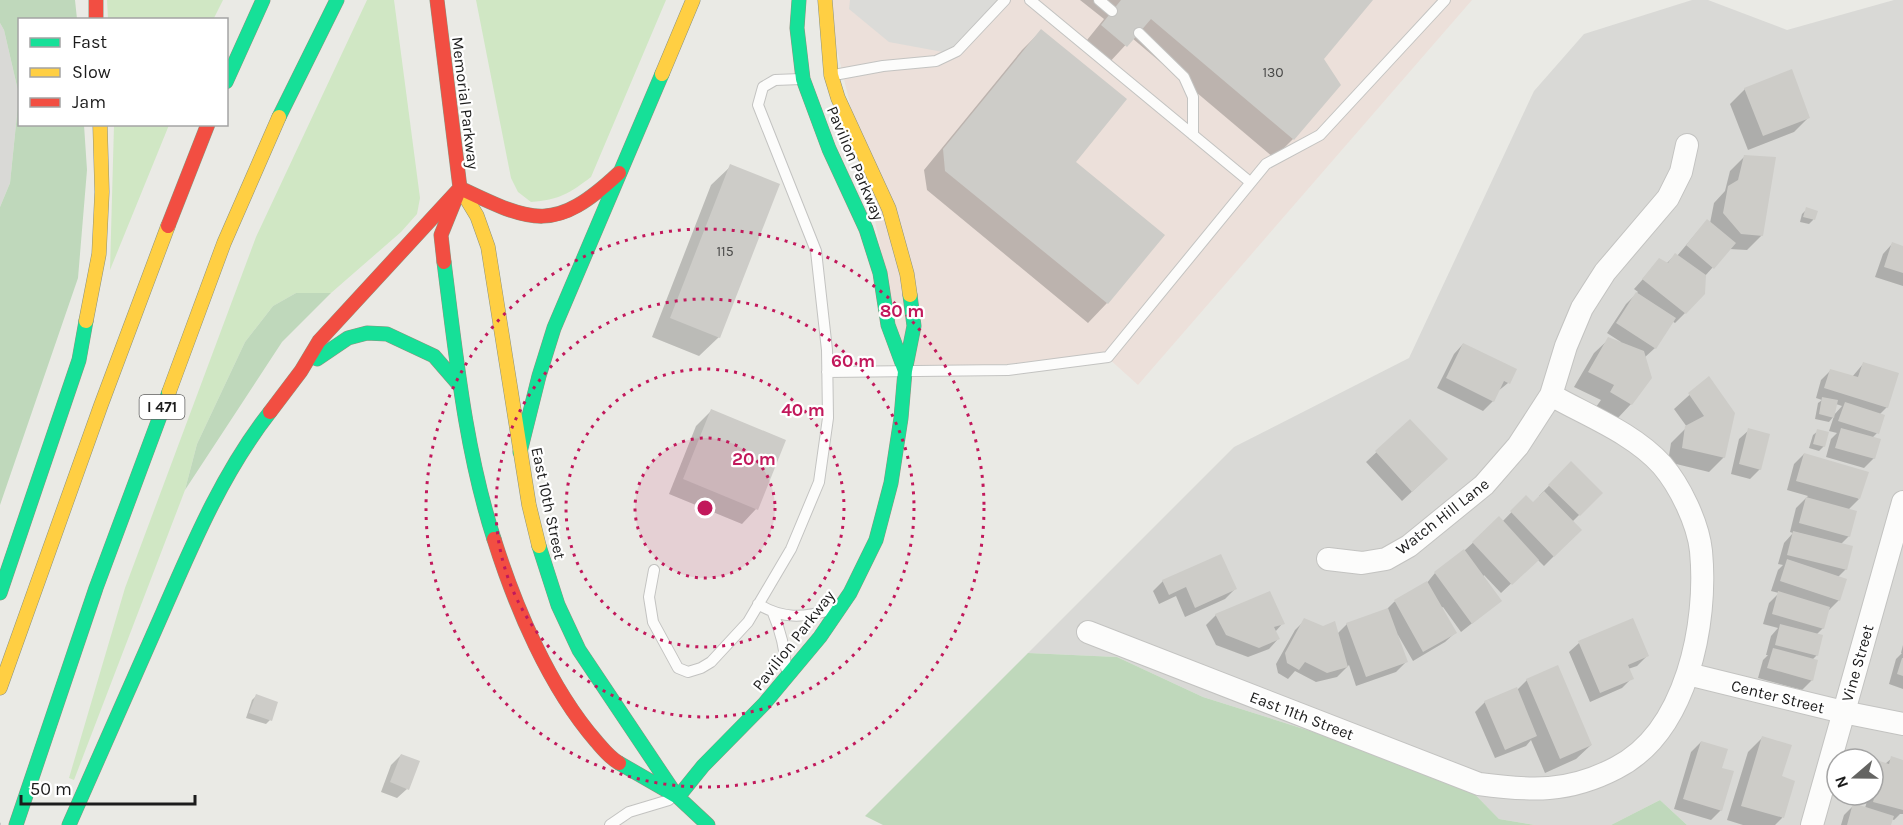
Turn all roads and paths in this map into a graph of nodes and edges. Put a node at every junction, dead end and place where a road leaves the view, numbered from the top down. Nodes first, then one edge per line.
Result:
1 (96, 0) edge
2 (263, 0) edge
3 (337, 0) edge
4 (437, 0) edge
5 (693, 0) edge
6 (799, 0) edge
7 (825, 0) edge
8 (1005, 0) edge
9 (1030, 0) edge
10 (1099, 0) edge
11 (1444, 0) edge
12 (1112, 11) dead end
13 (96, 18) edge
14 (1139, 33) dead end
15 (817, 77) junction
16 (228, 78) edge
17 (100, 126) edge
18 (207, 126) edge
19 (1193, 135) junction
20 (1687, 146) dead end
21 (619, 173) junction
22 (1250, 182) junction
23 (460, 188) junction
24 (301, 371) junction
25 (905, 371) junction
26 (827, 372) junction
27 (460, 386) junction
28 (1551, 395) junction
29 (520, 452) junction
30 (1903, 502) edge
31 (1328, 559) dead end
32 (654, 570) dead end
33 (0, 593) edge
34 (758, 604) junction
35 (840, 607) junction
36 (773, 613) junction
37 (1088, 632) dead end
38 (1688, 674) junction
39 (787, 677) junction
40 (0, 688) edge
41 (1843, 712) junction
42 (1903, 723) edge
43 (678, 797) junction
44 (16, 825) edge
45 (69, 825) edge
46 (610, 825) edge
47 (708, 825) edge
48 (1812, 825) edge

1 - 13 main road
2 - 16 main road
3 - 44 main road, I 471
4 - 23 main road, Memorial Parkway
5 - 21 main road
6 - 15 main road, Pavilion Parkway
7 - 15 main road, Pavilion Parkway
8 - 15 lane
9 - 19 lane
10 - 12 lane
11 - 22 lane
14 - 19 lane
15 - 25 main road, Pavilion Parkway
15 - 25 main road, Pavilion Parkway
15 - 26 lane
17 - 33 main road
18 - 40 main road
19 - 22 lane
20 - 28 street, Watch Hill Lane
21 - 23 main road
21 - 29 main road
22 - 25 lane
23 - 24 main road
23 - 27 main road, Memorial Parkway
23 - 29 main road, East 10th Street
24 - 27 main road
24 - 45 main road
25 - 26 lane
25 - 35 main road, Pavilion Parkway
26 - 34 lane
27 - 43 main road, East 10th Street
28 - 31 street, Watch Hill Lane
28 - 38 street, East 11th Street
29 - 43 main road, East 10th Street
30 - 41 street, Vine Street
32 - 34 lane
34 - 36 lane
35 - 36 lane
35 - 39 main road, Pavilion Parkway
36 - 39 lane
37 - 38 street, East 11th Street
38 - 41 street, Center Street
39 - 43 main road, Pavilion Parkway
41 - 42 street, Center Street
41 - 48 street, Vine Street
43 - 46 lane
43 - 47 main road, East 10th Street

